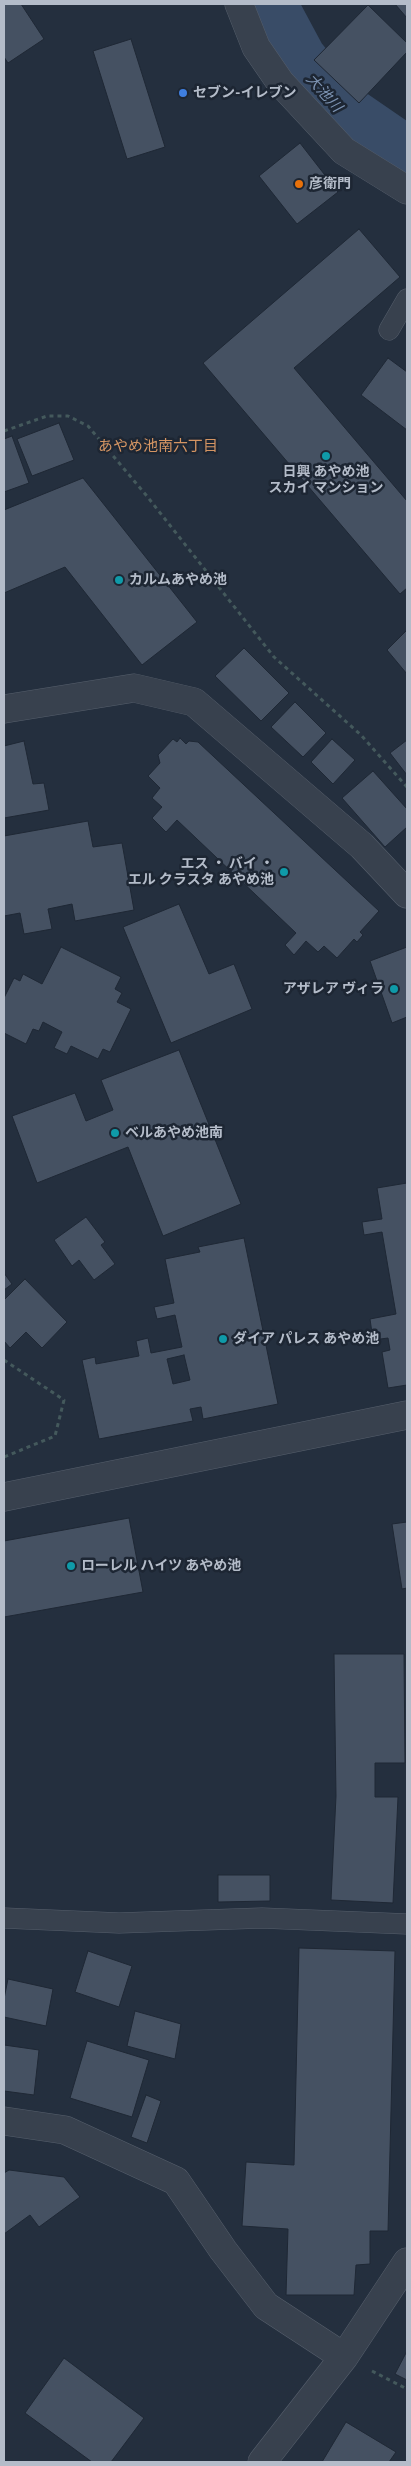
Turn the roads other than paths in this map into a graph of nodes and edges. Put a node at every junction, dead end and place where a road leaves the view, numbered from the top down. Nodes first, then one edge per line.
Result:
1 (239, 4) edge
2 (407, 190) edge
3 (407, 299) edge
4 (389, 330) dead end
5 (4, 709) edge
6 (407, 894) edge
7 (407, 1415) edge
8 (4, 1497) edge
9 (4, 1918) edge
10 (407, 1924) edge
11 (4, 2121) edge
12 (407, 2262) edge
13 (344, 2357) junction
14 (262, 2462) edge

1 - 2 street
3 - 4 lane
5 - 6 street
7 - 8 street
9 - 10 lane
11 - 13 street
12 - 13 street
13 - 14 street

